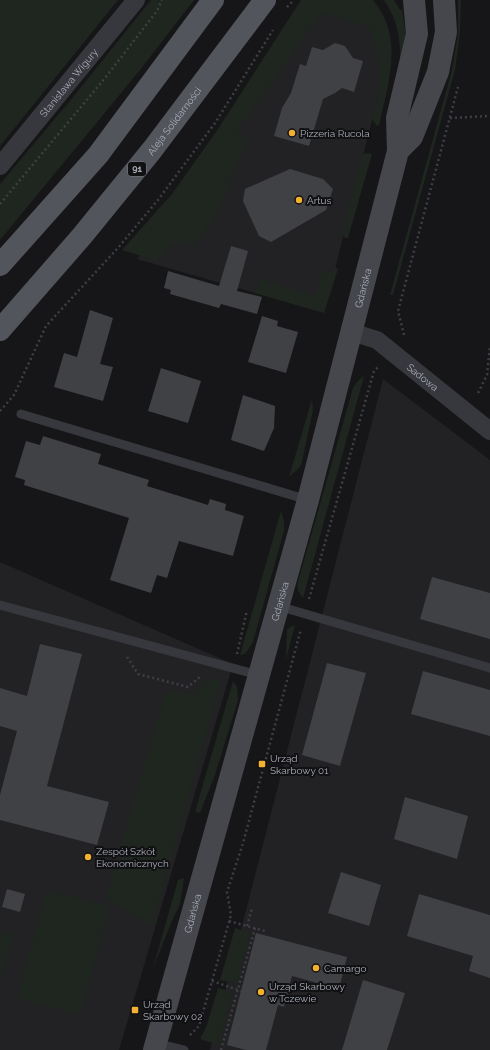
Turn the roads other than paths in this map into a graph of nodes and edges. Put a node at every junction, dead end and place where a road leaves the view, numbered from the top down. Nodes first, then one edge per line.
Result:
1 (136, 0) edge
2 (213, 0) edge
3 (265, 0) edge
4 (414, 0) edge
5 (444, 0) edge
6 (398, 150) junction
7 (0, 166) edge
8 (0, 265) edge
9 (0, 330) edge
10 (351, 332) junction
11 (21, 414) dead end
12 (490, 431) edge
13 (308, 500) junction
14 (0, 605) edge
15 (278, 606) junction
16 (490, 668) edge
17 (258, 675) junction
18 (155, 1046) edge
19 (184, 1050) edge

1 - 7 street, Stanisława Wigury
2 - 8 main road
3 - 9 main road, Aleja Solidarności / 91
4 - 6 street, Gdańska
5 - 6 street
6 - 10 street, Gdańska
10 - 12 street, Sadowa
10 - 13 street, Gdańska
11 - 13 lane
13 - 15 street, Gdańska
14 - 17 lane
15 - 16 lane
15 - 17 street, Gdańska
17 - 18 street, Gdańska
18 - 19 lane

